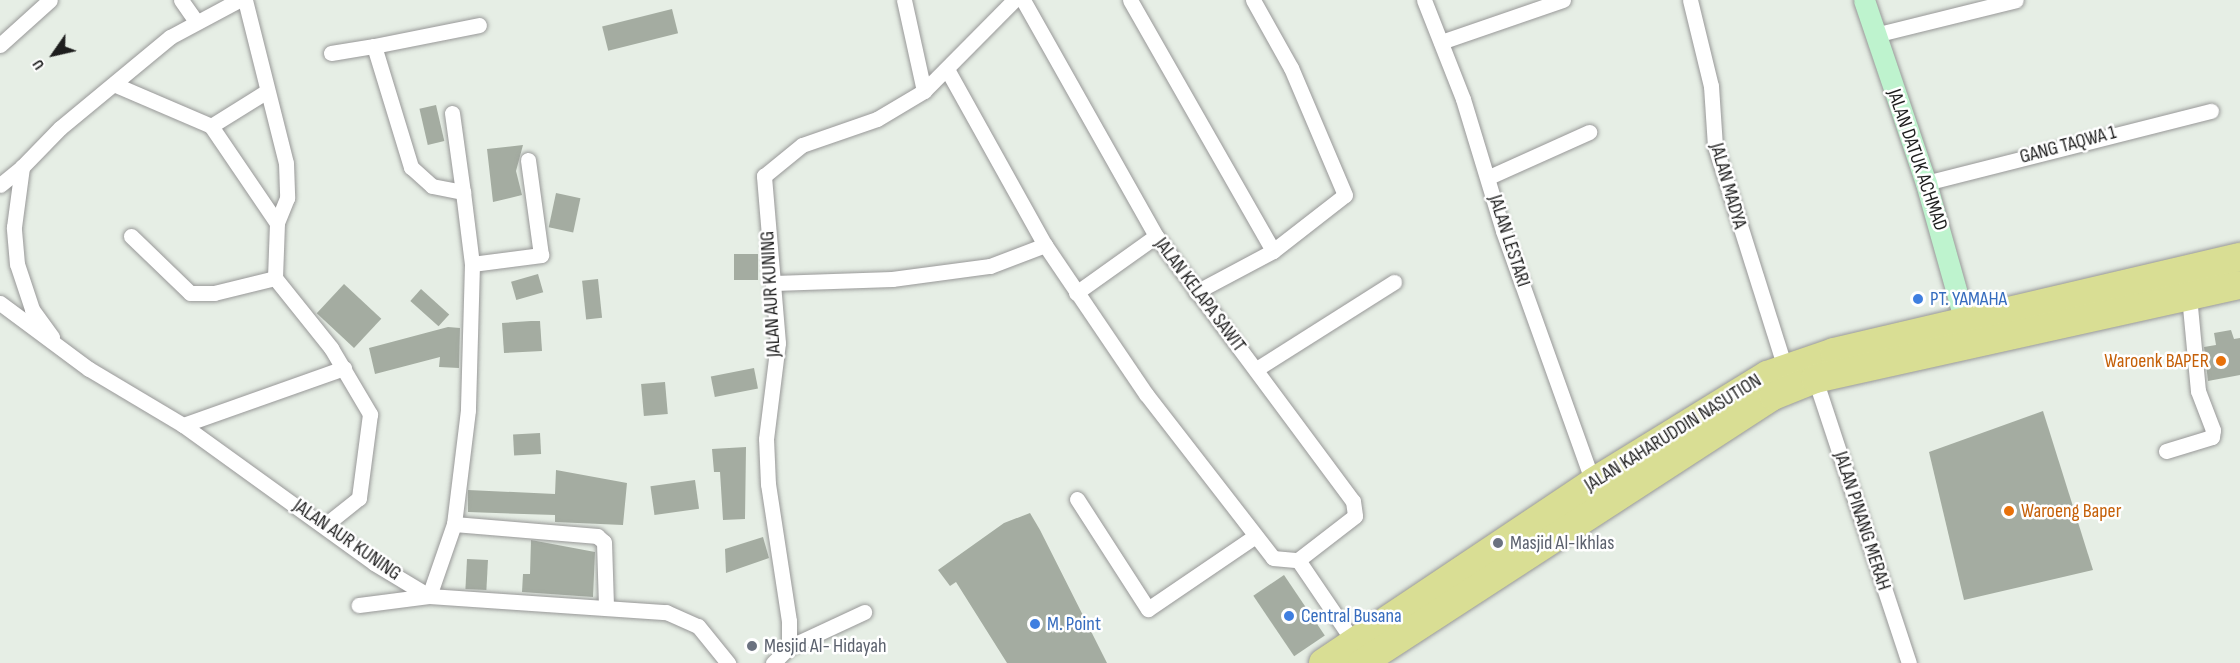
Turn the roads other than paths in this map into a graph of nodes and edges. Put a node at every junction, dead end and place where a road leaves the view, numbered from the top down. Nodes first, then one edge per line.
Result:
1 (50, 0) edge
2 (181, 0) edge
3 (239, 0) edge
4 (245, 0) edge
5 (904, 0) edge
6 (1014, 0) edge
7 (1023, 0) edge
8 (1130, 0) edge
9 (1253, 0) edge
10 (1424, 0) edge
11 (1563, 0) edge
12 (1690, 0) edge
13 (1864, 0) edge
14 (2016, 0) edge
15 (195, 20) junction
16 (479, 25) dead end
17 (1875, 35) junction
18 (1441, 42) junction
19 (0, 45) edge
20 (374, 46) junction
21 (331, 53) dead end
22 (948, 71) junction
23 (116, 85) junction
24 (267, 91) junction
25 (924, 91) junction
26 (2211, 111) dead end
27 (452, 113) dead end
28 (211, 126) junction
29 (1589, 132) dead end
30 (528, 160) dead end
31 (22, 167) junction
32 (1489, 177) junction
33 (1926, 183) junction
34 (0, 184) edge
35 (463, 192) junction
36 (277, 223) junction
37 (130, 236) dead end
38 (1156, 236) junction
39 (1045, 245) junction
40 (1273, 251) junction
41 (2240, 257) edge
42 (472, 264) junction
43 (275, 278) junction
44 (1394, 282) dead end
45 (774, 283) junction
46 (2186, 283) junction
47 (2240, 285) edge
48 (1196, 292) junction
49 (1076, 293) junction
50 (0, 303) edge
51 (1965, 322) junction
52 (57, 345) junction
53 (344, 368) junction
54 (1258, 368) junction
55 (1785, 368) junction
56 (1815, 379) junction
57 (183, 425) junction
58 (2166, 451) dead end
59 (1593, 482) junction
60 (1077, 499) dead end
61 (454, 524) junction
62 (325, 525) junction
63 (1254, 537) junction
64 (1298, 560) junction
65 (429, 597) junction
66 (359, 605) dead end
67 (606, 607) junction
68 (864, 612) dead end
69 (789, 647) junction
70 (1357, 652) edge
71 (728, 663) edge
72 (773, 663) edge
73 (1323, 663) edge
74 (1909, 663) edge

1 - 19 street
2 - 15 street
3 - 15 street
4 - 24 street
5 - 25 street
6 - 22 street
7 - 38 street, JALAN KELAPA SAWIT
8 - 40 street
9 - 40 street
10 - 18 street, JALAN LESTARI
11 - 18 street
12 - 55 street, JALAN MADYA
13 - 17 street, JALAN DATUK ACHMAD
14 - 17 street
15 - 23 street
16 - 20 street
17 - 33 street, JALAN DATUK ACHMAD
18 - 32 street, JALAN LESTARI
20 - 21 street
20 - 35 street
22 - 25 street
22 - 39 street
23 - 28 street
23 - 31 street
24 - 28 street
24 - 36 street
25 - 45 street, JALAN AUR KUNING
26 - 33 street, GANG TAQWA 1
27 - 35 street
28 - 36 street
29 - 32 street
30 - 42 street
31 - 34 street
31 - 52 street
32 - 59 street, JALAN LESTARI
33 - 51 street, JALAN DATUK ACHMAD
35 - 42 street
36 - 43 street
37 - 43 street
38 - 48 street, JALAN KELAPA SAWIT
38 - 49 street
39 - 45 street
39 - 49 street
40 - 48 street
41 - 46 highway, JALAN KAHARUDDIN NASUTION
42 - 61 street
43 - 53 street
44 - 54 street
45 - 69 street, JALAN AUR KUNING
46 - 47 highway, JALAN KAHARUDDIN NASUTION
46 - 51 highway, JALAN KAHARUDDIN NASUTION
46 - 56 highway, JALAN KAHARUDDIN NASUTION
46 - 58 street
48 - 54 street, JALAN KELAPA SAWIT
49 - 63 street
50 - 52 street, JALAN AUR KUNING
51 - 55 highway, JALAN KAHARUDDIN NASUTION
52 - 57 street, JALAN AUR KUNING
53 - 57 street
53 - 62 street
54 - 64 street, JALAN KELAPA SAWIT
55 - 59 highway, JALAN KAHARUDDIN NASUTION
56 - 70 highway, JALAN KAHARUDDIN NASUTION
56 - 74 street, JALAN PINANG MERAH
57 - 62 street, JALAN AUR KUNING
59 - 70 highway, JALAN KAHARUDDIN NASUTION
60 - 63 street
61 - 65 street
61 - 67 street
62 - 65 street, JALAN AUR KUNING
63 - 64 street
64 - 70 street
65 - 66 street
65 - 67 street
67 - 71 street
68 - 69 street
69 - 72 street
70 - 73 highway, JALAN KAHARUDDIN NASUTION

